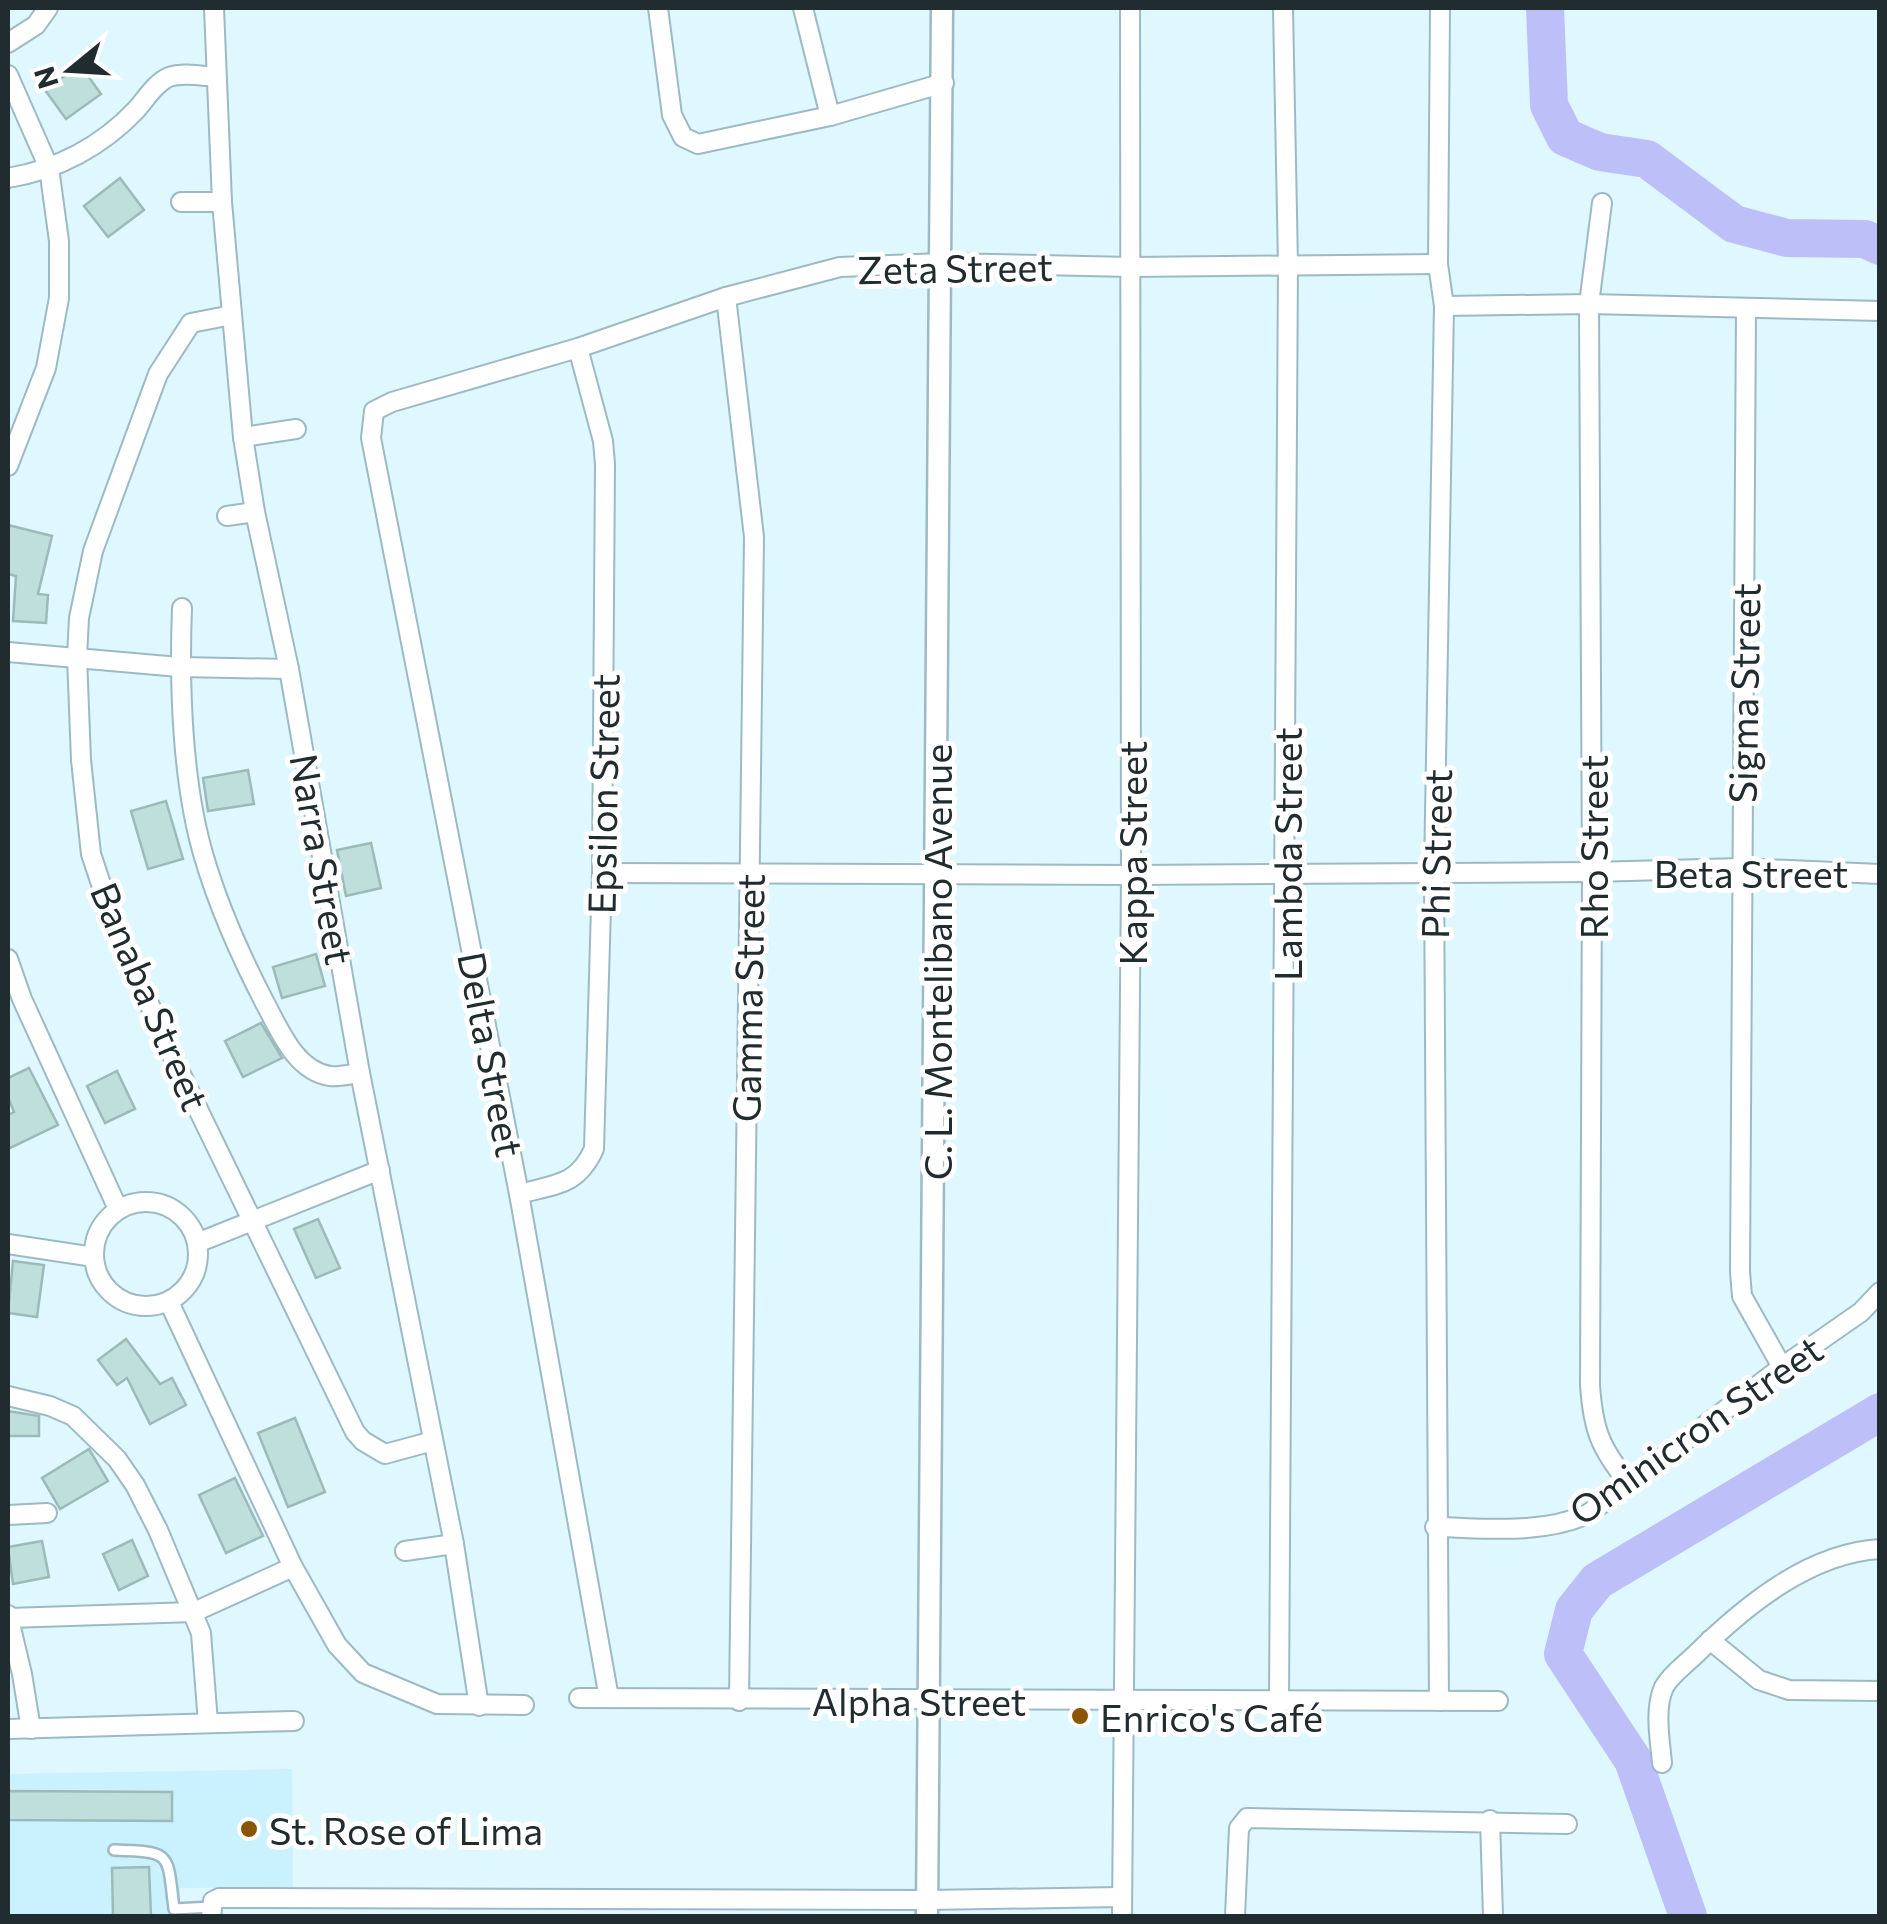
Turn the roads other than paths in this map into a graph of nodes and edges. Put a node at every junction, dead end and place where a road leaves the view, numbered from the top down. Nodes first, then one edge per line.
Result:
1 (48, 8) edge
2 (214, 8) edge
3 (658, 8) edge
4 (803, 8) edge
5 (942, 8) edge
6 (1130, 8) edge
7 (1283, 8) edge
8 (1440, 8) edge
9 (8, 43) edge
10 (8, 74) edge
11 (216, 78) junction
12 (944, 82) junction
13 (830, 116) junction
14 (50, 168) junction
15 (8, 178) edge
16 (180, 202) dead end
17 (222, 202) junction
18 (1602, 203) dead end
19 (942, 262) junction
20 (1438, 264) junction
21 (1288, 265) junction
22 (1131, 267) junction
23 (726, 297) junction
24 (1589, 304) junction
25 (1444, 306) junction
26 (1746, 310) junction
27 (1880, 311) edge
28 (232, 315) junction
29 (578, 348) junction
30 (374, 411) joint
31 (296, 430) dead end
32 (244, 437) junction
33 (8, 466) edge
34 (256, 512) junction
35 (227, 516) dead end
36 (182, 608) dead end
37 (8, 652) edge
38 (77, 657) junction
39 (180, 667) junction
40 (290, 669) junction
41 (1741, 868) junction
42 (748, 871) junction
43 (1286, 872) junction
44 (1434, 872) junction
45 (1592, 872) junction
46 (602, 873) junction
47 (937, 874) junction
48 (1880, 874) edge
49 (1132, 875) junction
50 (8, 959) edge
51 (360, 1073) junction
52 (380, 1170) junction
53 (519, 1194) junction
54 (118, 1209) junction
55 (255, 1222) junction
56 (197, 1243) junction
57 (8, 1244) edge
58 (94, 1257) junction
59 (1880, 1292) edge
60 (170, 1302) junction
61 (1782, 1366) junction
62 (8, 1396) edge
63 (433, 1441) junction
64 (1628, 1482) junction
65 (47, 1513) dead end
66 (8, 1516) edge
67 (1436, 1527) junction
68 (454, 1544) junction
69 (1880, 1549) edge
70 (405, 1551) dead end
71 (293, 1567) junction
72 (194, 1612) junction
73 (8, 1617) edge
74 (1710, 1640) junction
75 (1880, 1691) edge
76 (579, 1698) dead end
77 (609, 1698) junction
78 (1126, 1699) junction
79 (739, 1700) junction
80 (931, 1700) junction
81 (1279, 1700) junction
82 (1498, 1701) dead end
83 (1438, 1702) junction
84 (524, 1705) dead end
85 (479, 1706) junction
86 (294, 1721) dead end
87 (208, 1723) junction
88 (31, 1729) junction
89 (8, 1730) edge
90 (1662, 1764) dead end
91 (1490, 1820) junction
92 (1566, 1824) dead end
93 (114, 1850) dead end
94 (1122, 1897) junction
95 (214, 1907) edge
96 (331, 1907) edge
97 (449, 1907) edge
98 (737, 1908) edge
99 (927, 1908) edge
100 (174, 1913) edge
101 (1122, 1916) edge
102 (1235, 1916) edge
103 (1493, 1916) edge

1 - 9 street
2 - 11 street, Narra Street
3 - 13 street
4 - 13 street
5 - 12 street, C. L. Montelibano Avenue
6 - 22 street, Kappa Street
7 - 21 street, Lambda Street
8 - 20 street, Phi Street
10 - 14 street
11 - 14 street
11 - 17 street, Narra Street
12 - 13 street
12 - 19 street, C. L. Montelibano Avenue
14 - 15 street
14 - 33 street
16 - 17 street
17 - 28 street, Narra Street
18 - 24 street, Rho Street
19 - 22 street, Zeta Street
19 - 23 street, Zeta Street
19 - 47 street, C. L. Montelibano Avenue
20 - 21 street, Zeta Street
20 - 25 street, Phi Street
21 - 22 street, Zeta Street
21 - 43 street, Lambda Street
22 - 49 street, Kappa Street
23 - 29 street, Zeta Street
23 - 42 street, Gamma Street
24 - 25 street
24 - 26 street
24 - 45 street, Rho Street
25 - 44 street, Phi Street
26 - 27 street
26 - 41 street, Sigma Street
28 - 32 street, Narra Street
28 - 38 street, Banaba Street
29 - 30 street, Zeta Street
29 - 46 street, Epsilon Street
30 - 53 street, Delta Street
31 - 32 street
32 - 34 street, Narra Street
34 - 35 street
34 - 40 street, Narra Street
36 - 39 street
37 - 38 street
38 - 39 street
38 - 55 street, Banaba Street
39 - 40 street
39 - 51 street
40 - 51 street, Narra Street
41 - 45 street, Beta Street
41 - 48 street, Beta Street
41 - 61 street, Sigma Street
42 - 46 street, Beta Street
42 - 47 street, Beta Street
42 - 79 street, Gamma Street
43 - 44 street, Beta Street
43 - 49 street, Beta Street
43 - 81 street, Lambda Street
44 - 45 street, Beta Street
44 - 67 street, Phi Street
45 - 64 street, Rho Street
46 - 53 street, Epsilon Street
47 - 49 street, Beta Street
47 - 80 street, C. L. Montelibano Avenue
49 - 78 street, Kappa Street
50 - 54 street
51 - 52 street, Narra Street
52 - 55 street
52 - 63 street, Narra Street
53 - 77 street, Delta Street
54 - 56 street
54 - 58 street
55 - 56 street
55 - 63 street, Banaba Street
56 - 60 street
57 - 58 street
58 - 60 street
59 - 61 street, Ominicron Street
60 - 71 street
61 - 64 street, Ominicron Street
62 - 72 street
63 - 68 street, Narra Street
64 - 67 street, Ominicron Street
65 - 66 street
67 - 83 street, Phi Street
68 - 70 street
68 - 85 street, Narra Street
69 - 74 street
71 - 72 street
71 - 85 street
72 - 73 street
72 - 87 street
73 - 88 street
74 - 75 street
74 - 90 street
76 - 77 street, Alpha Street
77 - 79 street, Alpha Street
78 - 80 street, Alpha Street
78 - 81 street, Alpha Street
78 - 94 street, Kappa Street
79 - 80 street, Alpha Street
80 - 99 street, C. L. Montelibano Avenue
81 - 83 street, Alpha Street
82 - 83 street, Alpha Street
84 - 85 street
86 - 87 street
87 - 88 street
88 - 89 street
91 - 92 street
91 - 102 street
91 - 103 street
93 - 100 lane
94 - 99 street
94 - 101 street, Kappa Street
95 - 96 street
95 - 100 lane
96 - 97 street
97 - 98 street
98 - 99 street

